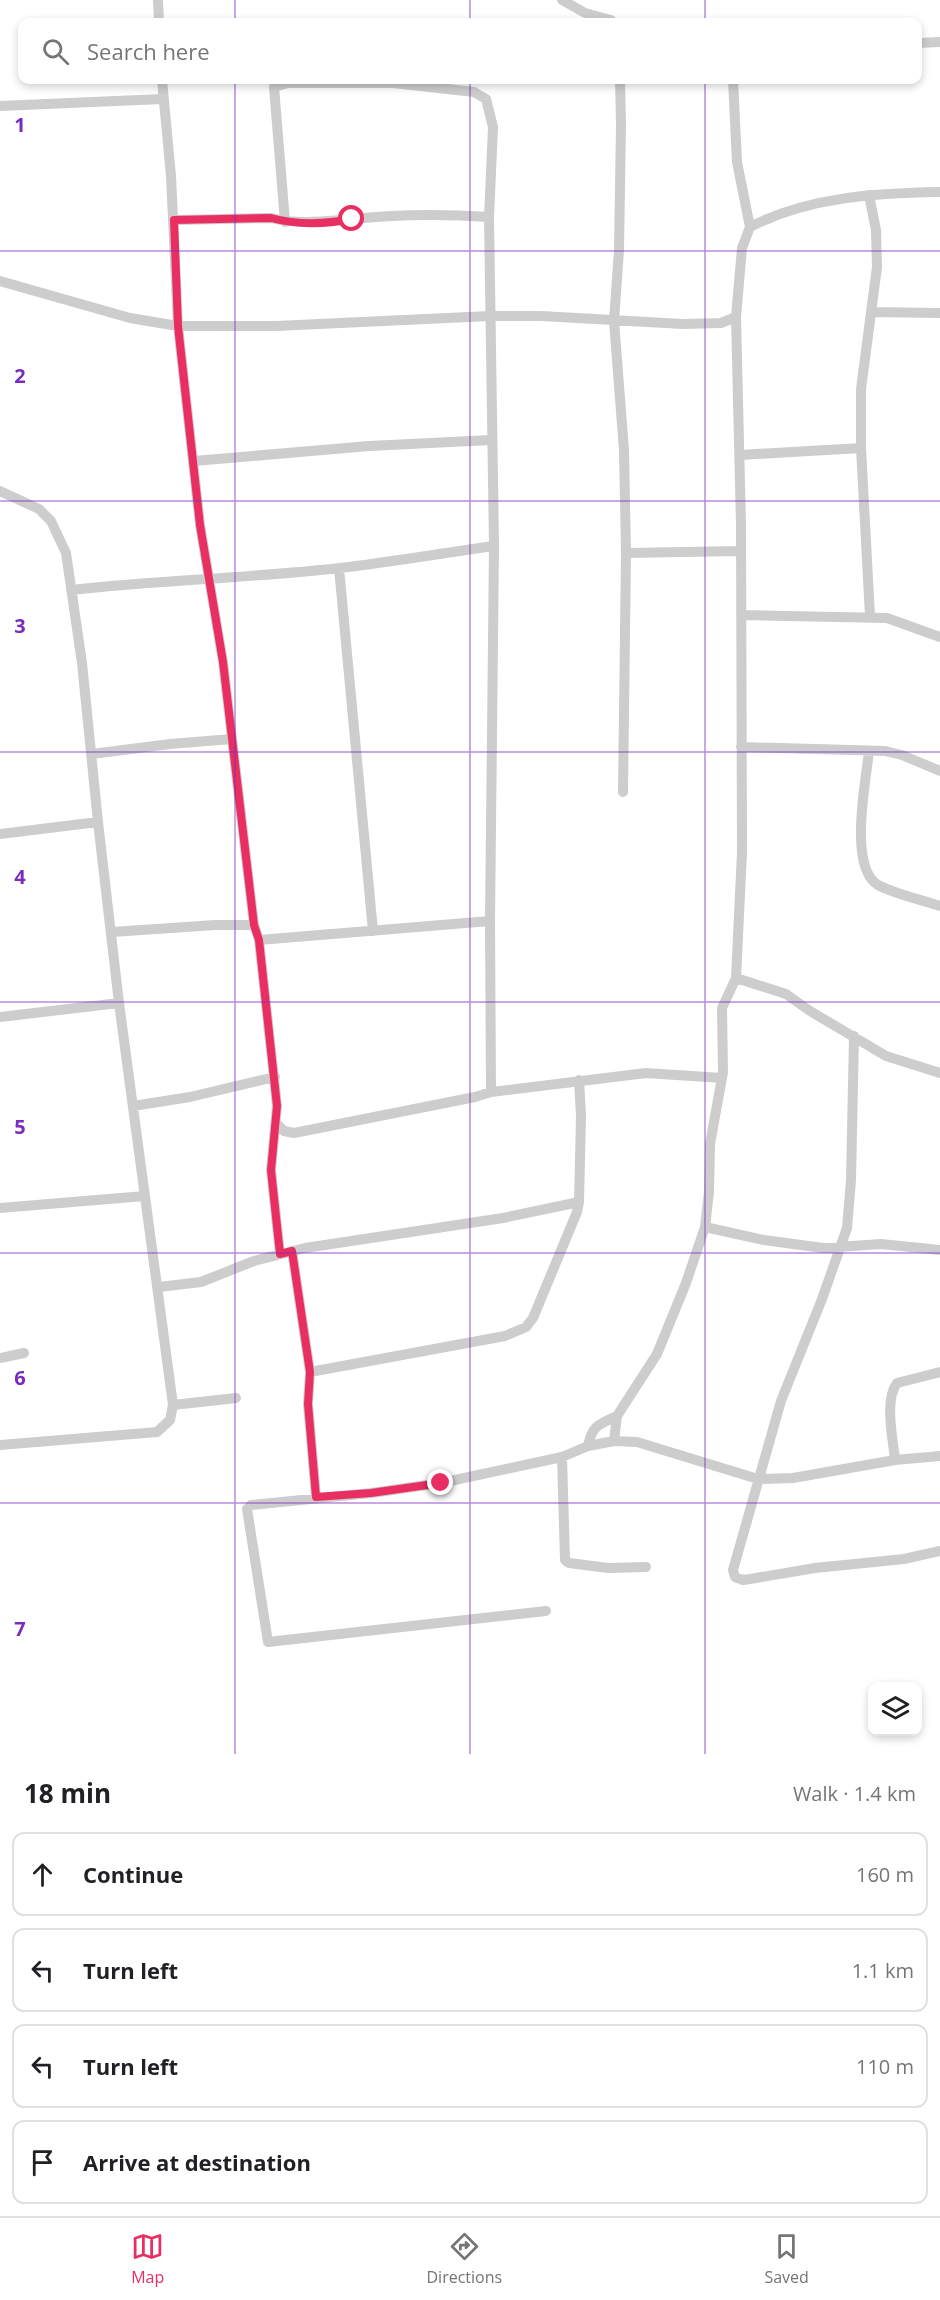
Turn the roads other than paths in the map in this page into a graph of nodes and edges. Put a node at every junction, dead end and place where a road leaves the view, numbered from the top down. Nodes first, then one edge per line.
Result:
1 (158, 0) edge
2 (562, 0) edge
3 (159, 18) edge
4 (602, 18) edge
5 (940, 42) edge
6 (922, 43) edge
7 (162, 84) edge
8 (284, 84) edge
9 (402, 84) edge
10 (620, 84) edge
11 (733, 84) edge
12 (162, 99) junction
13 (0, 106) edge
14 (940, 192) edge
15 (869, 195) junction
16 (489, 218) junction
17 (174, 220) junction
18 (285, 222) junction
19 (750, 227) junction
20 (0, 281) edge
21 (872, 312) junction
22 (940, 313) edge
23 (490, 315) junction
24 (736, 317) junction
25 (614, 321) junction
26 (178, 326) junction
27 (491, 440) junction
28 (861, 448) junction
29 (740, 455) junction
30 (194, 461) junction
31 (0, 491) edge
32 (494, 546) junction
33 (741, 551) junction
34 (626, 553) junction
35 (339, 568) junction
36 (208, 579) junction
37 (71, 590) junction
38 (741, 615) junction
39 (870, 616) junction
40 (940, 637) edge
41 (232, 739) junction
42 (741, 747) junction
43 (869, 751) junction
44 (92, 754) junction
45 (940, 771) edge
46 (623, 792) dead end
47 (98, 822) junction
48 (0, 834) edge
49 (940, 906) edge
50 (490, 921) junction
51 (254, 925) junction
52 (112, 932) junction
53 (373, 932) junction
54 (259, 940) junction
55 (735, 978) junction
56 (119, 1003) junction
57 (0, 1017) edge
58 (854, 1036) junction
59 (940, 1073) edge
60 (275, 1077) junction
61 (722, 1078) junction
62 (579, 1080) junction
63 (491, 1092) junction
64 (133, 1106) junction
65 (276, 1123) junction
66 (145, 1196) junction
67 (579, 1202) junction
68 (0, 1208) edge
69 (705, 1227) junction
70 (838, 1247) junction
71 (940, 1250) edge
72 (292, 1251) junction
73 (280, 1254) junction
74 (159, 1287) junction
75 (24, 1353) dead end
76 (0, 1358) edge
77 (310, 1372) junction
78 (940, 1372) edge
79 (236, 1398) dead end
80 (173, 1405) junction
81 (617, 1416) junction
82 (614, 1441) junction
83 (0, 1445) edge
84 (588, 1446) junction
85 (940, 1456) edge
86 (562, 1457) junction
87 (895, 1460) junction
88 (758, 1479) junction
89 (316, 1497) junction
90 (940, 1551) edge
91 (646, 1567) dead end
92 (546, 1611) dead end

1 - 3 street
2 - 4 street
5 - 6 street
7 - 12 street
8 - 18 street
9 - 16 street
10 - 25 street
11 - 19 street
12 - 13 street
12 - 17 street
14 - 15 street
15 - 19 street
15 - 21 street
16 - 18 street
16 - 23 street
17 - 18 street
17 - 26 street
19 - 24 street
20 - 26 street
21 - 22 street
21 - 28 street
23 - 25 street
23 - 26 street
23 - 27 street
24 - 25 street
24 - 29 street
25 - 34 street
26 - 30 street
27 - 30 street
27 - 32 street
28 - 29 street
28 - 39 street
29 - 33 street
30 - 36 street
31 - 37 street
32 - 35 street
32 - 50 street
33 - 34 street
33 - 38 street
34 - 46 street
35 - 36 street
35 - 53 street
36 - 37 street
36 - 41 street
37 - 44 street
38 - 39 street
38 - 42 street
39 - 40 street
41 - 44 street
41 - 51 street
42 - 43 street
42 - 55 street
43 - 45 street
43 - 49 street
44 - 47 street
47 - 48 street
47 - 52 street
50 - 53 street
50 - 63 street
51 - 52 street
51 - 54 street
52 - 56 street
53 - 54 street
54 - 60 street
55 - 58 street
55 - 61 street
56 - 57 street
56 - 64 street
58 - 59 street
58 - 70 street
60 - 64 street
60 - 65 street
61 - 62 street
61 - 69 street
62 - 63 street
62 - 67 street
63 - 65 street
64 - 66 street
65 - 73 street
66 - 68 street
66 - 74 street
67 - 72 street
67 - 77 street
69 - 70 street
69 - 81 street
70 - 71 street
70 - 88 street
72 - 73 street
72 - 77 street
73 - 74 street
74 - 80 street
75 - 76 street
77 - 89 street
78 - 87 street
79 - 80 street
80 - 83 street
81 - 82 street
81 - 84 street
82 - 84 street
82 - 88 street
84 - 86 street
85 - 87 street
86 - 89 street
86 - 91 street
87 - 88 street
88 - 90 street
89 - 92 street

